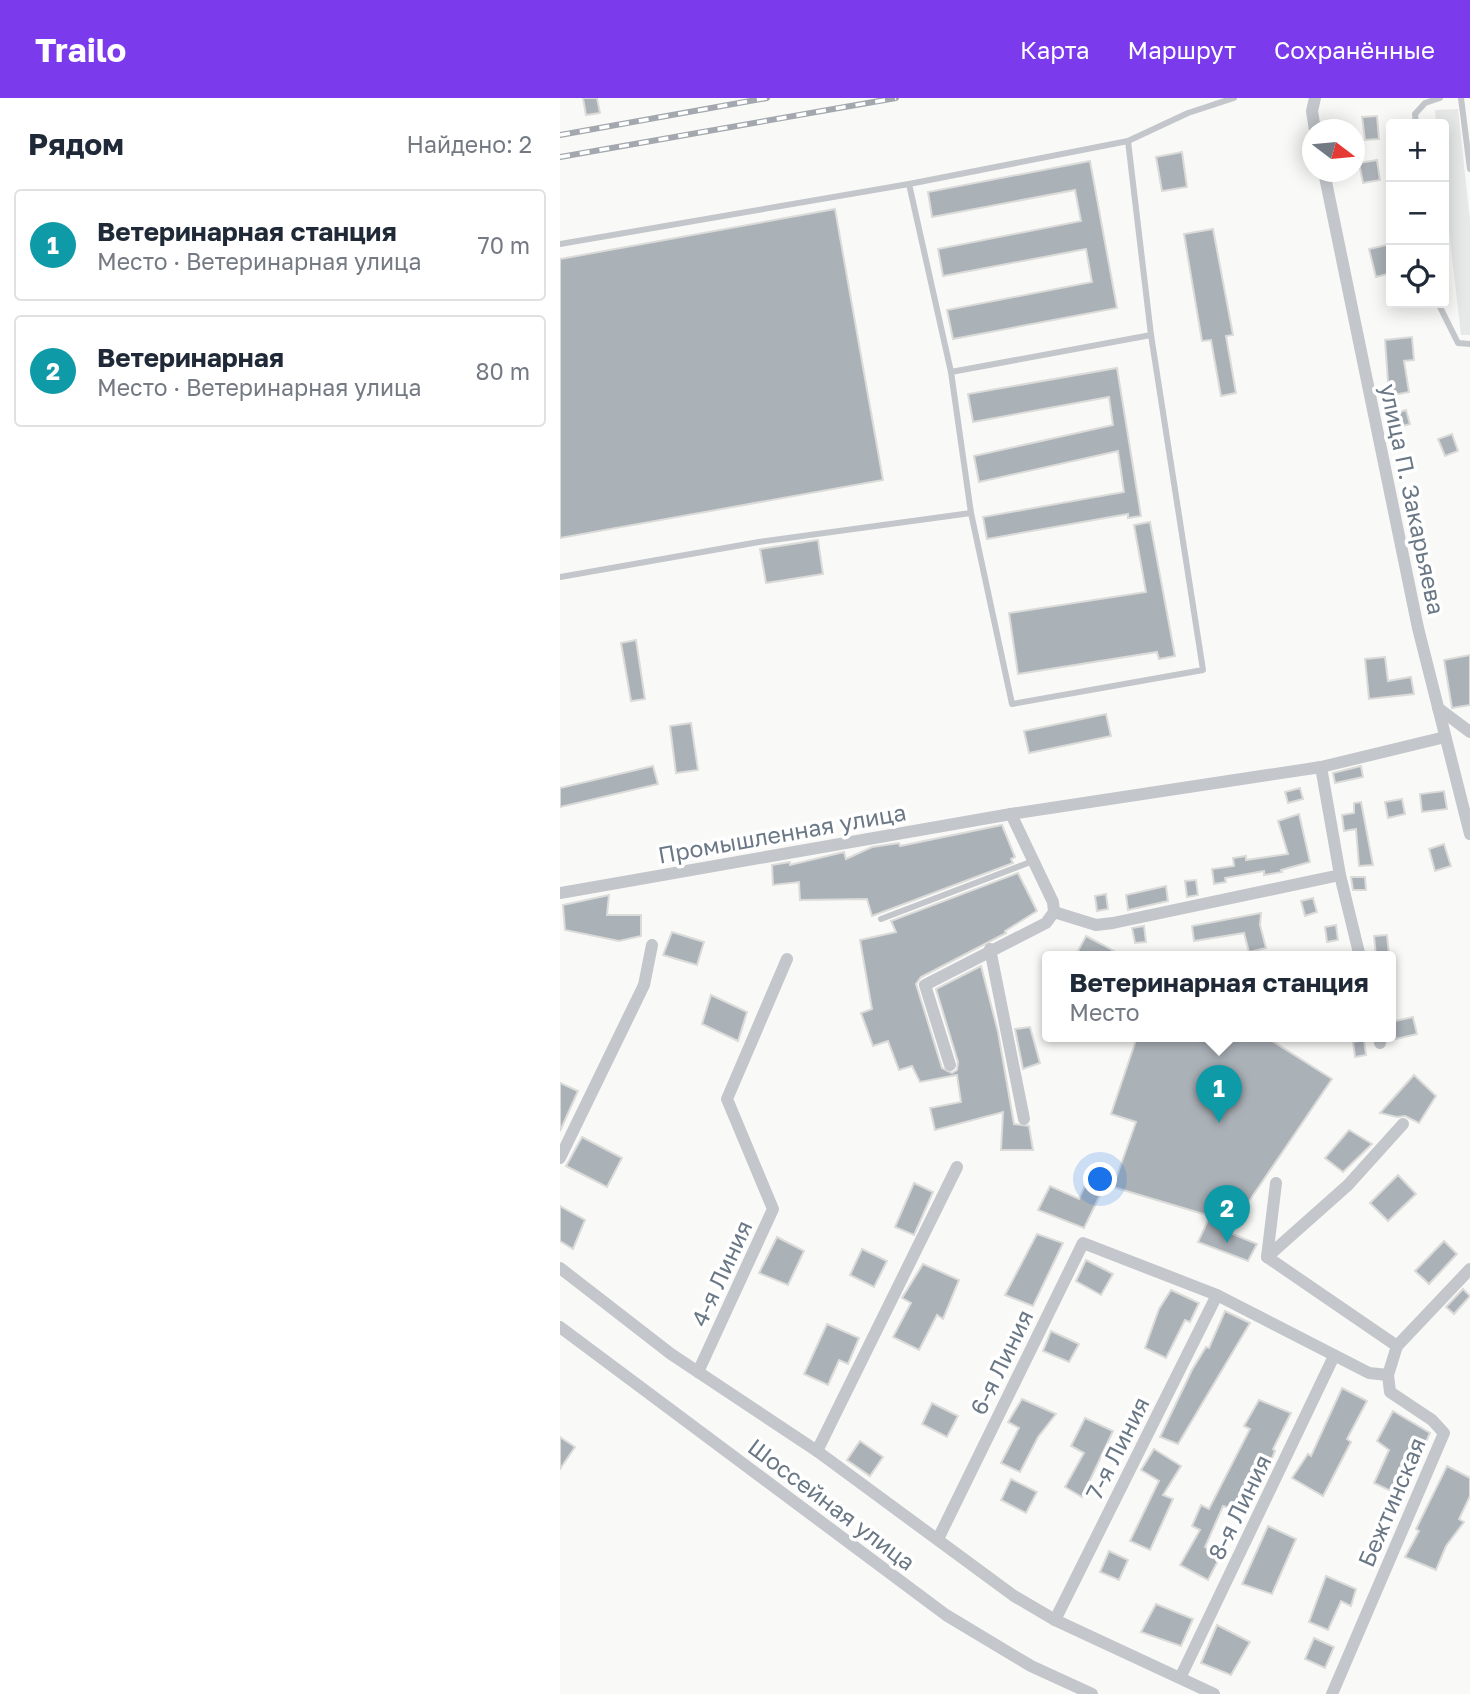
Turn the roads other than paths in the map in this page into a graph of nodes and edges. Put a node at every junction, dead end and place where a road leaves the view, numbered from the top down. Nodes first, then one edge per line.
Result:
1 (1234, 98) edge
2 (1315, 98) edge
3 (1440, 98) edge
4 (1461, 98) edge
5 (1313, 119) edge
6 (1416, 119) edge
7 (1128, 141) junction
8 (1470, 169) edge
9 (1326, 182) edge
10 (909, 184) junction
11 (560, 244) edge
12 (1440, 308) edge
13 (1151, 335) junction
14 (1470, 344) edge
15 (951, 372) junction
16 (971, 513) junction
17 (560, 577) edge
18 (1438, 708) junction
19 (1470, 732) edge
20 (1445, 737) junction
21 (1321, 767) junction
22 (1011, 814) junction
23 (1470, 834) edge
24 (1033, 861) junction
25 (1340, 876) junction
26 (560, 893) edge
27 (1054, 912) junction
28 (881, 919) dead end
29 (652, 946) dead end
30 (990, 949) junction
31 (1359, 951) edge
32 (787, 958) dead end
33 (950, 1065) dead end
34 (1024, 1119) dead end
35 (1403, 1124) dead end
36 (560, 1158) edge
37 (957, 1167) dead end
38 (1276, 1183) dead end
39 (1267, 1257) junction
40 (560, 1268) edge
41 (1469, 1272) edge
42 (1217, 1295) junction
43 (560, 1327) edge
44 (1397, 1346) junction
45 (1334, 1356) junction
46 (698, 1372) junction
47 (1388, 1375) junction
48 (817, 1451) junction
49 (938, 1539) junction
50 (1055, 1620) junction
51 (1181, 1676) junction
52 (1092, 1694) edge
53 (1213, 1694) edge
54 (1332, 1694) edge

1 - 7 lane
2 - 5 street
3 - 6 lane
4 - 8 lane
7 - 10 lane
7 - 13 lane
9 - 18 street, улица П. Закарьяева
10 - 11 lane
10 - 15 lane
12 - 14 lane
13 - 15 lane
13 - 16 lane
15 - 16 lane
16 - 17 lane
18 - 19 street
18 - 20 street, улица П. Закарьяева
20 - 21 street, Промышленная улица
20 - 23 street, улица П. Закарьяева
21 - 22 street, Промышленная улица
21 - 25 street
22 - 24 street
22 - 26 street, Промышленная улица
24 - 27 street
24 - 28 lane
25 - 27 street
25 - 31 street
27 - 30 street
29 - 36 street
30 - 33 street
30 - 34 street
32 - 46 street, 4-я Линия
35 - 39 street
37 - 48 street
38 - 39 street
39 - 44 street
40 - 46 street
41 - 44 street
42 - 45 street
42 - 49 street, 6-я Линия
42 - 50 street, 7-я Линия
43 - 52 street, Шоссейная улица
44 - 47 street
45 - 47 street
45 - 51 street, 8-я Линия
46 - 48 street
47 - 54 street, Бежтинская
48 - 49 street
49 - 50 street
50 - 51 street
51 - 53 street

